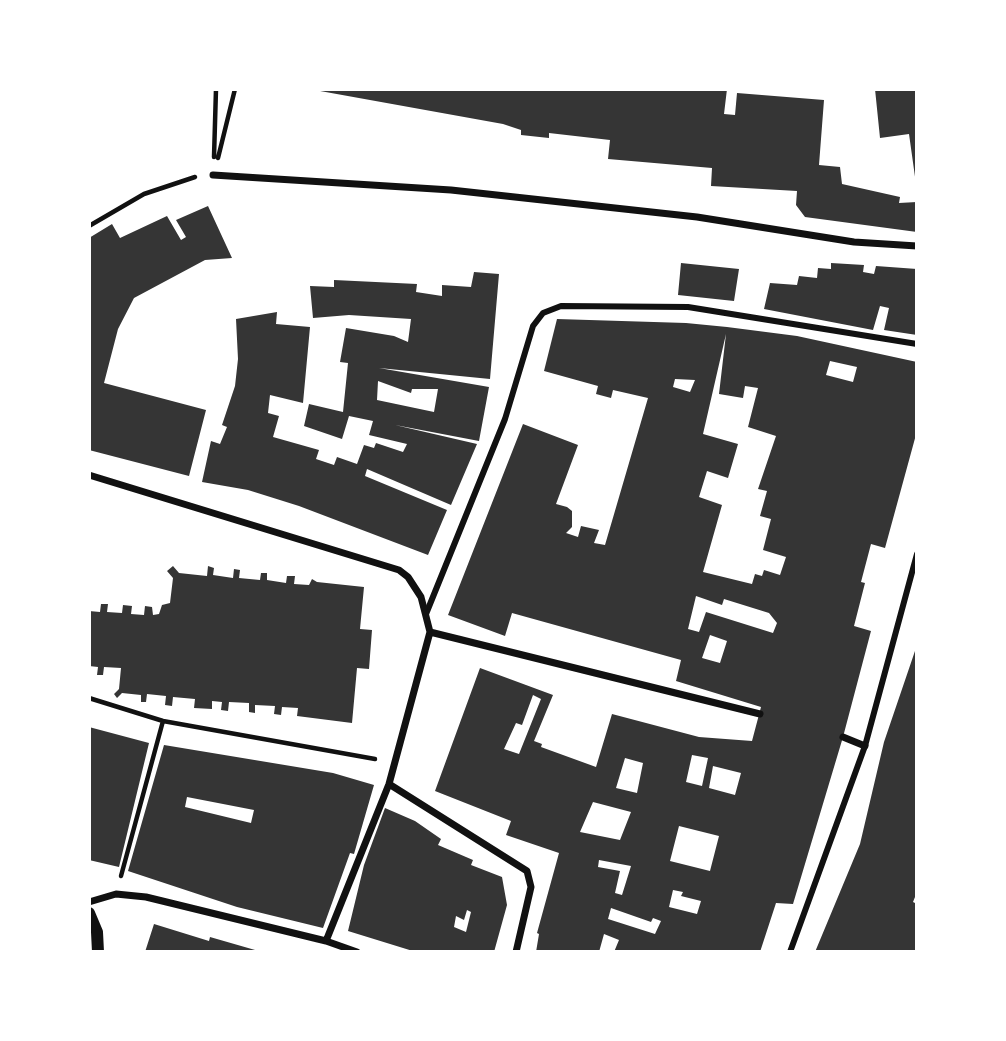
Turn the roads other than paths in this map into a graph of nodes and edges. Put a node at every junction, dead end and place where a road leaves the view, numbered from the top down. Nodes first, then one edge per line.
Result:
1 (213, 175) road end
2 (917, 246) edge
3 (917, 344) edge
4 (89, 475) edge
5 (917, 554) edge
6 (426, 614) junction
7 (430, 632) junction
8 (760, 714) dead end
9 (843, 737) dead end
10 (865, 746) junction
11 (389, 784) junction
12 (89, 902) edge
13 (89, 913) edge
14 (326, 941) junction
15 (97, 952) edge
16 (358, 952) edge
17 (516, 952) edge
18 (790, 952) edge

1 - 2 street
3 - 6 street
4 - 6 street
5 - 10 street
6 - 7 street
7 - 8 street
7 - 11 street
9 - 10 street
10 - 18 street
11 - 14 street
11 - 17 street
12 - 14 street
13 - 15 street
14 - 16 street

